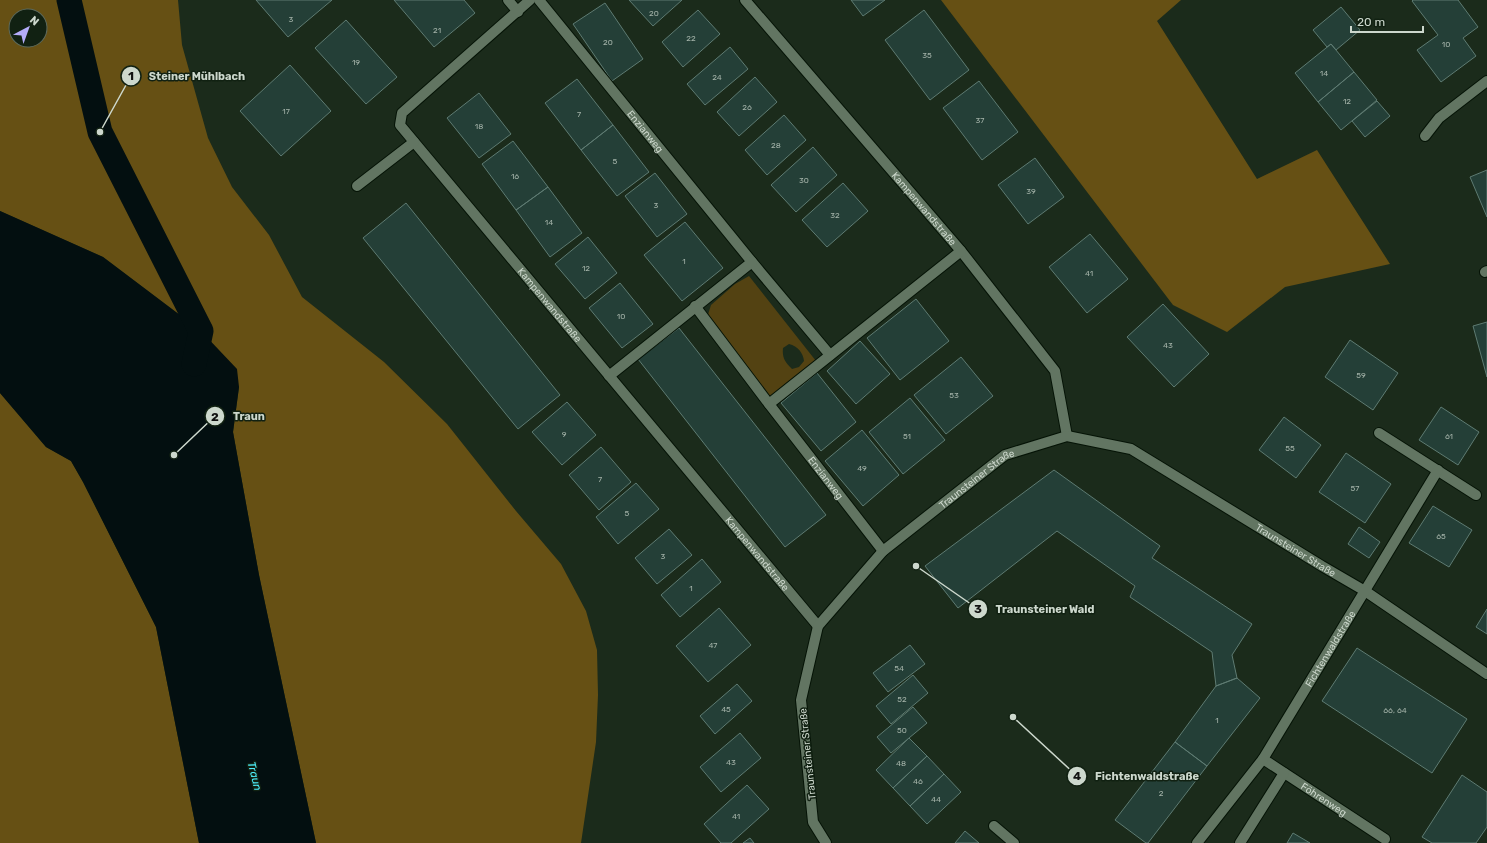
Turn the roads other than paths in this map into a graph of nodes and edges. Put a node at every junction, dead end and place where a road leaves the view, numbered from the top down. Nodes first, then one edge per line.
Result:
1 (508, 0) edge
2 (530, 0) edge
3 (540, 0) edge
4 (745, 0) edge
5 (518, 12) junction
6 (1487, 81) edge
7 (1425, 136) dead end
8 (414, 142) junction
9 (358, 186) dead end
10 (961, 251) junction
11 (752, 262) junction
12 (695, 306) junction
13 (830, 355) junction
14 (609, 376) junction
15 (769, 404) junction
16 (1379, 433) dead end
17 (1067, 436) junction
18 (1438, 470) junction
19 (1476, 495) dead end
20 (883, 551) junction
21 (1365, 591) junction
22 (818, 626) junction
23 (1487, 674) edge
24 (1263, 759) junction
25 (1284, 773) junction
26 (994, 826) dead end
27 (1385, 839) dead end
28 (826, 843) edge
29 (1014, 843) edge
30 (1197, 843) edge
31 (1240, 843) edge

1 - 5 street
2 - 5 street, Kampenwandstraße
3 - 11 street, Enzianweg
4 - 10 street, Kampenwandstraße
5 - 8 street, Kampenwandstraße
6 - 7 street
8 - 9 street
8 - 14 street, Kampenwandstraße
10 - 13 street
10 - 17 street, Kampenwandstraße
11 - 12 street
11 - 13 street, Enzianweg
12 - 14 street
12 - 15 street, Enzianweg
13 - 15 street
14 - 22 street, Kampenwandstraße
15 - 20 street, Enzianweg
16 - 18 street
17 - 20 street, Traunsteiner Straße
17 - 21 street, Traunsteiner Straße
18 - 19 street
18 - 21 street
20 - 22 street, Traunsteiner Straße
21 - 23 street, Traunsteiner Straße
21 - 24 street, Fichtenwaldstraße
22 - 28 street, Traunsteiner Straße
24 - 25 street, Föhrenweg
24 - 30 street, Fichtenwaldstraße
25 - 27 street, Föhrenweg
25 - 31 street
26 - 29 street

